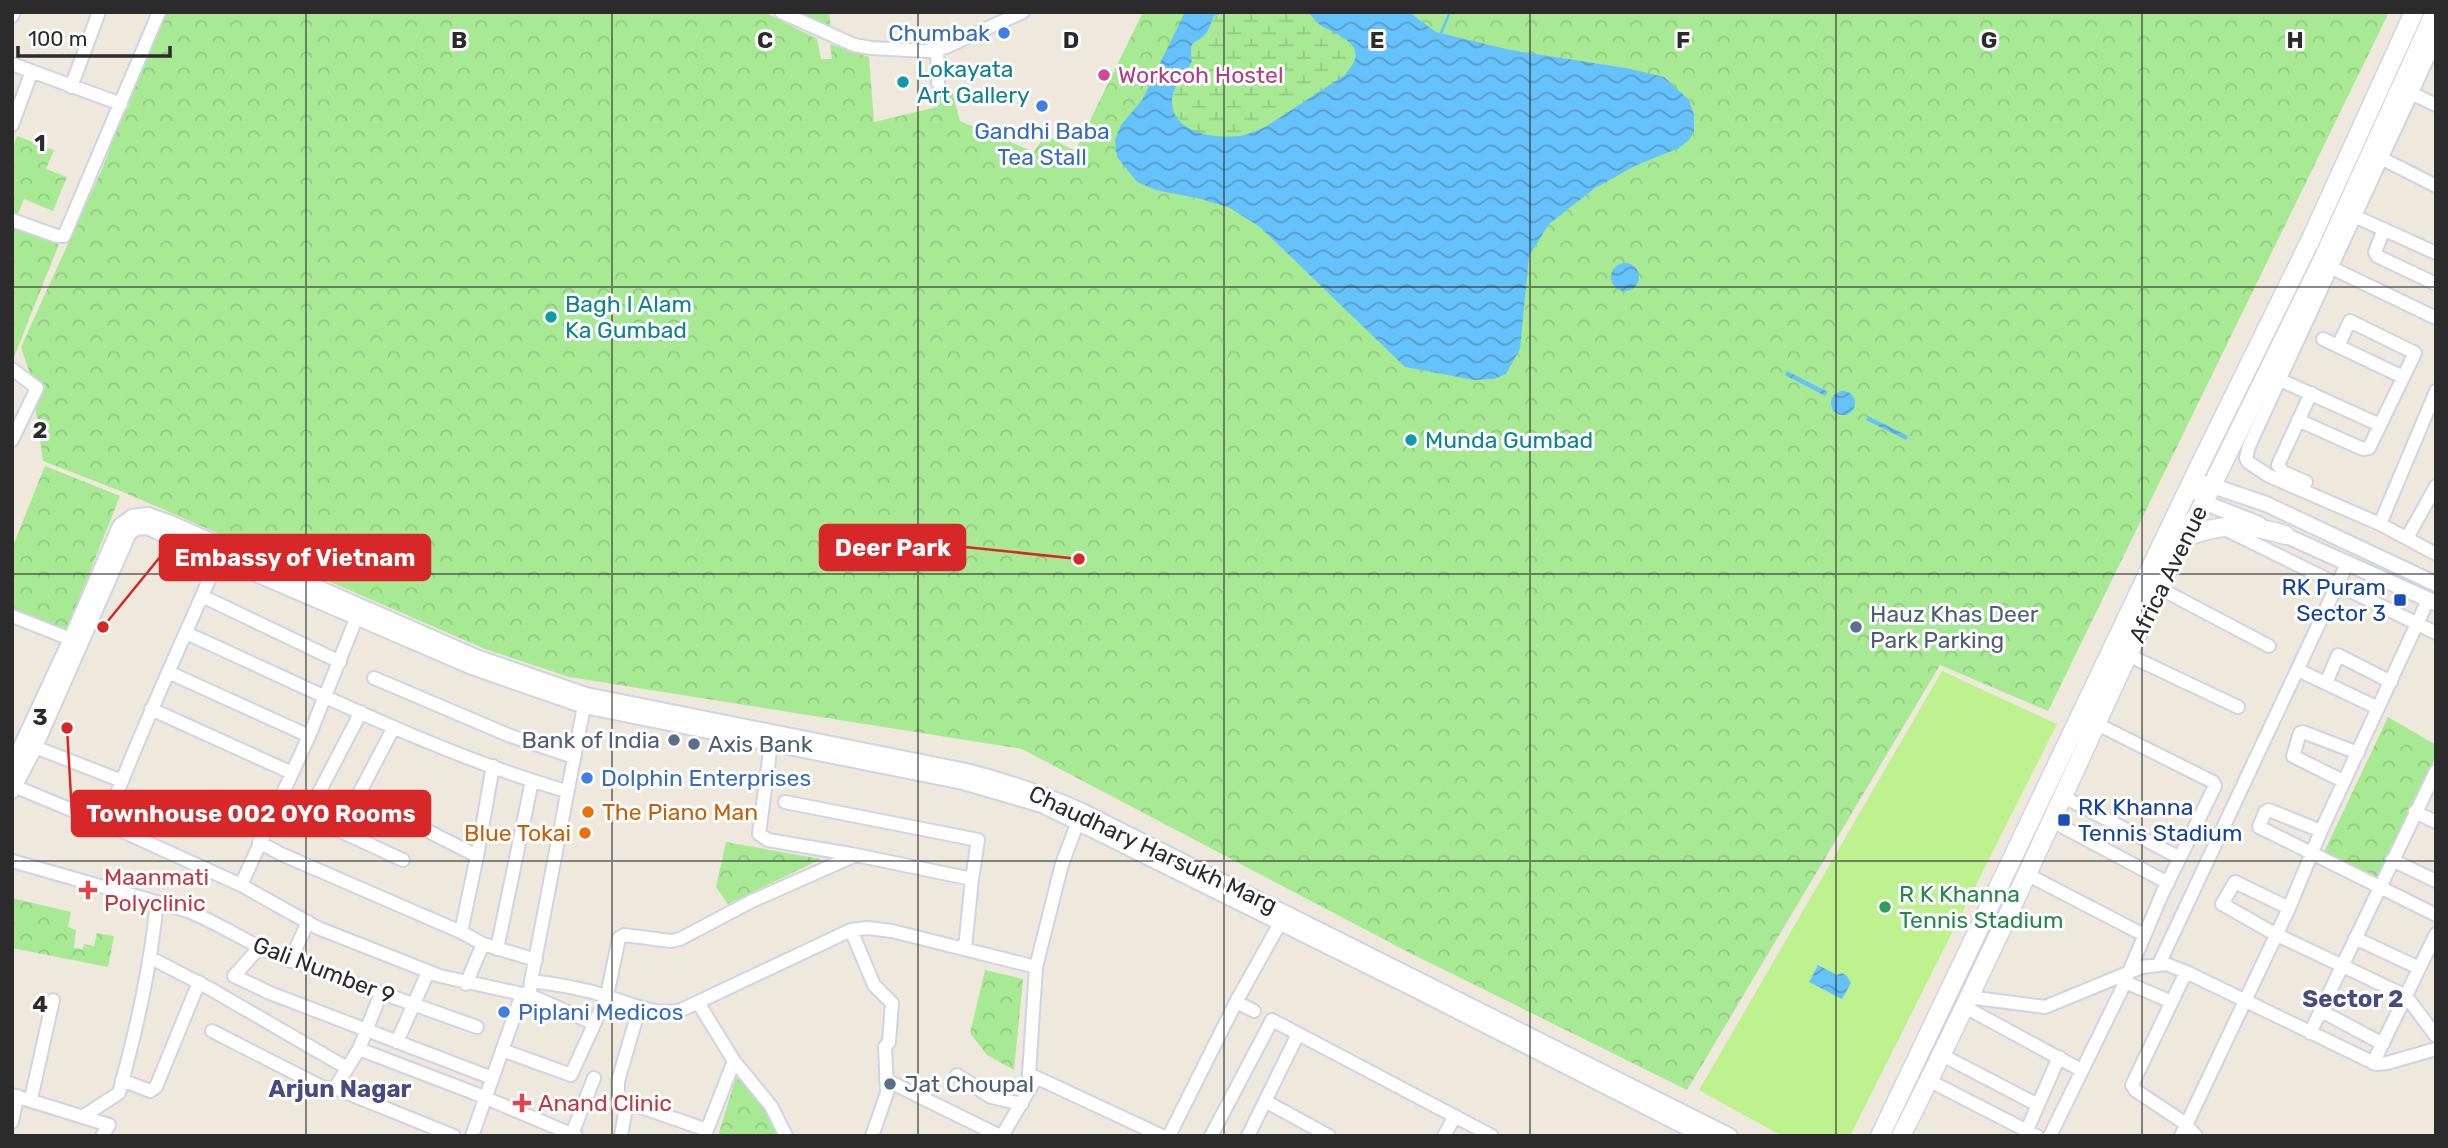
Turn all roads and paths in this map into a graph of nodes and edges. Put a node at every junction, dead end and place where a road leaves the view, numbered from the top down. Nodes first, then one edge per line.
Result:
1 (99, 12) edge
2 (159, 12) edge
3 (781, 12) edge
4 (1023, 12) edge
5 (2414, 12) edge
6 (2435, 12) edge
7 (2436, 40) edge
8 (937, 49) junction
9 (12, 64) edge
10 (32, 71) junction
11 (938, 83) dead end
12 (71, 87) junction
13 (2411, 93) junction
14 (121, 104) junction
15 (2436, 105) edge
16 (12, 125) edge
17 (2381, 158) junction
18 (2436, 186) edge
19 (2354, 216) junction
20 (12, 220) edge
21 (2384, 229) junction
22 (2436, 253) edge
23 (2330, 267) junction
24 (2436, 284) edge
25 (2436, 318) edge
26 (2323, 339) dead end
27 (2338, 346) junction
28 (12, 369) edge
29 (2403, 377) junction
30 (2278, 379) junction
31 (2436, 391) edge
32 (2311, 393) junction
33 (2432, 412) edge
34 (2298, 420) junction
35 (2380, 425) junction
36 (12, 439) edge
37 (2194, 477) junction
38 (2436, 486) edge
39 (2207, 494) junction
40 (2376, 519) junction
41 (2219, 526) junction
42 (2284, 535) junction
43 (2407, 538) junction
44 (2182, 539) junction
45 (222, 551) junction
46 (2436, 554) edge
47 (2347, 564) junction
48 (2436, 584) edge
49 (2337, 585) junction
50 (2159, 588) junction
51 (204, 597) junction
52 (2432, 602) edge
53 (358, 611) junction
54 (12, 617) edge
55 (2417, 624) junction
56 (186, 633) junction
57 (2436, 633) edge
58 (77, 641) junction
59 (2269, 646) dead end
60 (2128, 655) junction
61 (340, 662) junction
62 (2298, 670) junction
63 (168, 672) junction
64 (374, 678) dead end
65 (2391, 682) junction
66 (2326, 683) junction
67 (327, 696) junction
68 (585, 701) junction
69 (2238, 708) dead end
70 (2378, 708) junction
71 (151, 709) junction
72 (361, 712) junction
73 (2095, 723) junction
74 (394, 727) junction
75 (309, 736) junction
76 (772, 738) junction
77 (35, 747) junction
78 (2358, 753) junction
79 (574, 757) junction
80 (12, 766) edge
81 (493, 766) junction
82 (2436, 771) edge
83 (292, 773) junction
84 (122, 781) junction
85 (532, 781) junction
86 (2343, 781) junction
87 (13, 789) edge
88 (566, 791) junction
89 (2431, 794) edge
90 (359, 796) junction
91 (2064, 797) junction
92 (785, 802) dead end
93 (2415, 812) junction
94 (1080, 816) junction
95 (2052, 821) junction
96 (2436, 822) edge
97 (104, 824) junction
98 (338, 830) junction
99 (2321, 831) junction
100 (259, 842) junction
101 (2311, 854) junction
102 (856, 855) junction
103 (477, 856) junction
104 (2180, 858) junction
105 (403, 860) dead end
106 (2392, 860) junction
107 (12, 862) edge
108 (2026, 874) junction
109 (972, 878) junction
110 (2436, 881) edge
111 (2168, 883) junction
112 (241, 885) junction
113 (2380, 886) junction
114 (157, 902) junction
115 (2288, 908) junction
116 (2436, 915) edge
117 (1283, 918) junction
118 (308, 922) junction
119 (851, 930) junction
120 (461, 932) junction
121 (2144, 934) junction
122 (2275, 934) junction
123 (2355, 938) junction
124 (2434, 943) edge
125 (483, 944) junction
126 (259, 948) junction
127 (497, 948) junction
128 (965, 948) junction
129 (151, 958) junction
130 (536, 960) junction
131 (290, 961) junction
132 (2159, 964) junction
133 (2342, 965) junction
134 (1036, 967) junction
135 (2419, 968) junction
136 (428, 972) junction
137 (2186, 972) junction
138 (2126, 977) junction
139 (199, 982) junction
140 (466, 984) junction
141 (527, 990) junction
142 (381, 993) junction
143 (607, 996) junction
144 (2406, 996) junction
145 (54, 1000) dead end
146 (1966, 1001) junction
147 (1236, 1002) junction
148 (2172, 1002) junction
149 (2245, 1002) junction
150 (699, 1004) junction
151 (411, 1005) junction
152 (639, 1009) junction
153 (1254, 1011) dead end
154 (2322, 1011) junction
155 (593, 1023) junction
156 (477, 1027) dead end
157 (366, 1030) junction
158 (212, 1031) dead end
159 (2311, 1033) junction
160 (1298, 1034) junction
161 (2436, 1036) edge
162 (397, 1042) junction
163 (2383, 1044) junction
164 (359, 1049) junction
165 (2436, 1049) edge
166 (502, 1050) junction
167 (1940, 1054) junction
168 (2059, 1057) junction
169 (734, 1061) junction
170 (2373, 1063) junction
171 (347, 1068) junction
172 (2081, 1070) junction
173 (957, 1075) dead end
174 (492, 1078) junction
175 (594, 1078) dead end
176 (1036, 1078) junction
177 (122, 1080) junction
178 (887, 1080) junction
179 (1928, 1080) junction
180 (335, 1088) junction
181 (15, 1095) edge
182 (485, 1098) junction
183 (31, 1099) junction
184 (1265, 1101) junction
185 (627, 1102) junction
186 (1638, 1102) junction
187 (1022, 1104) junction
188 (2038, 1105) junction
189 (1455, 1116) junction
190 (82, 1117) junction
191 (12, 1122) edge
192 (2184, 1130) edge
193 (706, 1133) edge
194 (2032, 1133) edge
195 (574, 1135) edge
196 (102, 1136) edge
197 (454, 1136) edge
198 (472, 1136) edge
199 (621, 1136) edge
200 (786, 1136) edge
201 (872, 1136) edge
202 (1000, 1136) edge
203 (1162, 1136) edge
204 (1169, 1136) edge
205 (1211, 1136) edge
206 (1248, 1136) edge
207 (1329, 1136) edge
208 (1444, 1136) edge
209 (1492, 1136) edge
210 (1703, 1136) edge
211 (1730, 1136) edge
212 (1880, 1136) edge
213 (1901, 1136) edge
214 (2050, 1136) edge
215 (2196, 1136) edge

1 - 12 street
2 - 14 street
3 - 8 street
4 - 8 street
5 - 37 main road, Africa Avenue
6 - 39 main road, Africa Avenue
7 - 13 street
8 - 11 street
9 - 10 street
10 - 12 street
10 - 16 street
12 - 14 street
13 - 15 street
13 - 17 street
14 - 20 street
17 - 18 street
17 - 19 street
19 - 21 street
19 - 23 street
21 - 22 street
21 - 24 street
23 - 25 street
23 - 30 street
26 - 27 street
27 - 29 street
27 - 29 street
28 - 36 street
29 - 35 street
30 - 32 street
30 - 40 street
31 - 33 street
32 - 34 street
32 - 35 street
33 - 40 street
34 - 35 street
34 - 40 street
37 - 39 street
37 - 212 main road, Africa Avenue
38 - 43 street
39 - 42 street
39 - 44 main road, Africa Avenue
39 - 48 street
40 - 43 street
41 - 42 main road
41 - 44 main road
41 - 49 street
42 - 47 street
43 - 46 street
44 - 50 main road, Africa Avenue
45 - 51 street
45 - 53 street, Chaudhary Harsukh Marg
45 - 58 street, Chaudhary Harsukh Marg
47 - 49 street
47 - 52 street
49 - 55 street
49 - 62 street
50 - 59 street
50 - 60 main road, Africa Avenue
51 - 56 street
51 - 61 street
52 - 55 street
53 - 61 street
53 - 68 street, Chaudhary Harsukh Marg
54 - 58 street
55 - 57 street
55 - 65 street
56 - 63 street
56 - 67 street
58 - 77 street, Chaudhary Harsukh Marg
58 - 80 street, Chaudhary Harsukh Marg
60 - 69 street
60 - 73 main road, Africa Avenue
61 - 67 street
62 - 66 street
62 - 132 street
63 - 71 street
63 - 75 street
64 - 79 street
65 - 66 street
65 - 70 street
66 - 70 street
67 - 72 street
67 - 75 street
68 - 76 street, Chaudhary Harsukh Marg
68 - 79 street
70 - 78 street
71 - 83 street
71 - 84 street
72 - 74 street
72 - 98 street
73 - 91 main road, Africa Avenue
73 - 104 street
74 - 81 street
74 - 90 street
75 - 83 street
76 - 94 street, Chaudhary Harsukh Marg
76 - 102 street
77 - 84 street
77 - 87 street, Chaudhary Harsukh Marg
78 - 86 street
78 - 86 street
79 - 88 street
81 - 85 street
81 - 103 street
82 - 89 street
83 - 100 street
84 - 97 street
85 - 88 street
85 - 127 street
86 - 99 street
87 - 97 street
88 - 130 street
89 - 93 street
90 - 98 street
90 - 103 street
91 - 95 main road, Africa Avenue
91 - 104 street
92 - 109 street
93 - 96 street
93 - 106 street
94 - 117 street, Chaudhary Harsukh Marg
94 - 134 street
95 - 108 main road, Africa Avenue
95 - 111 street
97 - 112 street
98 - 105 street
99 - 101 street
99 - 101 street
100 - 112 street
100 - 120 street
101 - 113 street
101 - 115 street
102 - 109 street
102 - 143 street
103 - 120 street
104 - 111 street
106 - 110 street
106 - 113 street
107 - 114 street, Gali Number 9
108 - 121 street
108 - 146 main road, Africa Avenue
109 - 128 street
111 - 121 street
112 - 118 street
113 - 116 street
113 - 123 street
114 - 126 street, Gali Number 9
114 - 129 street
115 - 122 street
115 - 122 street
117 - 147 street
117 - 186 street, Chaudhary Harsukh Marg
118 - 131 street
118 - 136 street
119 - 128 street
119 - 150 street
119 - 178 street
120 - 125 street
121 - 138 street
122 - 133 street
122 - 149 street
123 - 133 street
123 - 135 street
124 - 135 street
125 - 127 street
125 - 140 street
126 - 131 street, Gali Number 9
126 - 157 street
127 - 130 street
128 - 134 street
129 - 139 street
129 - 177 street
130 - 141 street
131 - 142 street, Gali Number 9
132 - 137 street
132 - 138 street
133 - 144 street
133 - 154 street
134 - 176 street
135 - 144 street
136 - 140 street
136 - 151 street
137 - 148 street
137 - 149 street
138 - 146 street
138 - 148 street
138 - 172 street
139 - 171 street
139 - 177 street
140 - 141 street
141 - 143 street
141 - 155 street
141 - 166 street
142 - 151 street, Gali Number 9
142 - 157 street
143 - 152 street
143 - 155 street
144 - 161 street
144 - 163 street
145 - 183 street
146 - 167 main road, Africa Avenue
146 - 168 street
147 - 153 street
147 - 204 street
148 - 192 street
149 - 159 street
149 - 192 street
150 - 152 street
150 - 169 street
151 - 156 street, Gali Number 9
151 - 162 street
152 - 185 street
154 - 159 street
154 - 163 street
155 - 166 street
157 - 162 street
157 - 164 street
158 - 180 street
159 - 170 street
160 - 184 street
160 - 189 street
160 - 205 street
162 - 174 street
163 - 170 street
164 - 171 street
164 - 182 street
165 - 170 street
166 - 174 street
167 - 179 main road, Africa Avenue
167 - 188 street
168 - 172 street
168 - 188 street
169 - 193 street
169 - 200 street
171 - 180 street
172 - 214 street
173 - 187 street
174 - 182 street
175 - 195 street
176 - 187 street
176 - 203 street
177 - 190 street
178 - 201 street
178 - 202 street
179 - 194 street
179 - 213 main road, Africa Avenue
180 - 197 street
181 - 183 street
181 - 191 street
182 - 195 street
182 - 198 street
183 - 190 street
184 - 206 street
184 - 207 street
185 - 193 street
185 - 199 street
186 - 210 street, Chaudhary Harsukh Marg
186 - 211 street, Chaudhary Harsukh Marg
187 - 202 street
188 - 194 street
189 - 208 street
189 - 209 street
190 - 196 street
192 - 215 street

